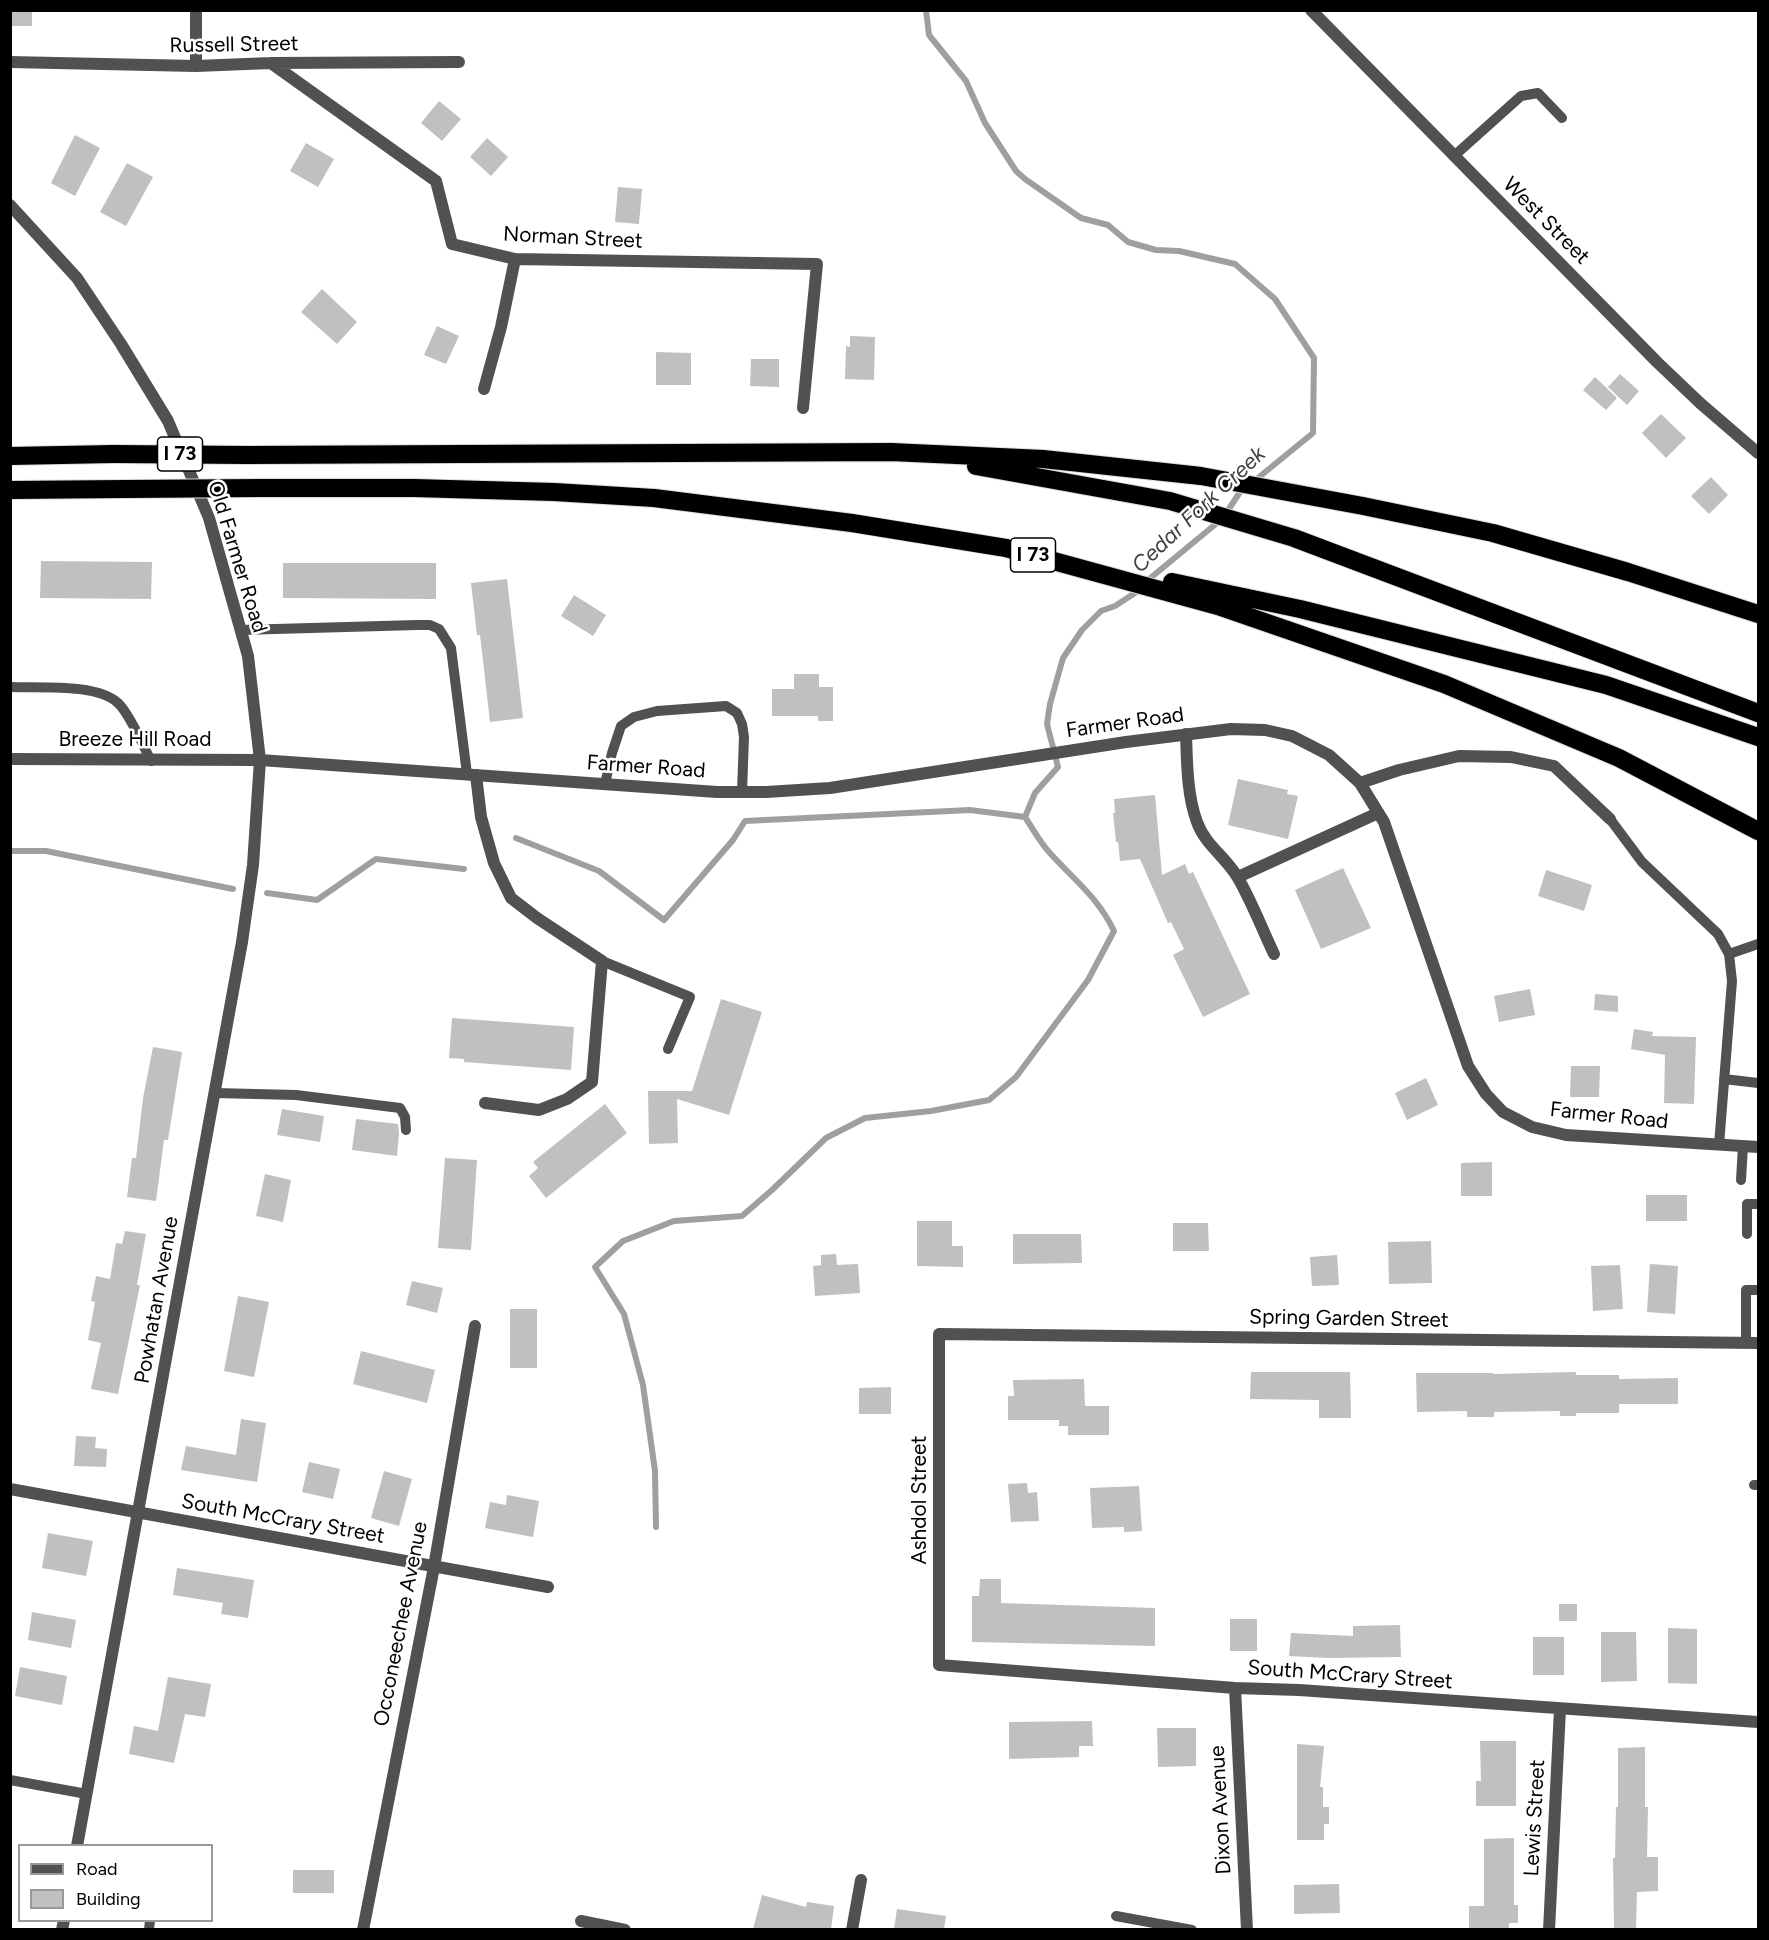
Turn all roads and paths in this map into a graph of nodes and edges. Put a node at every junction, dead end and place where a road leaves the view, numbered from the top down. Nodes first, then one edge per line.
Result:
1 (196, 10) edge
2 (1311, 10) edge
3 (10, 62) edge
4 (459, 62) dead end
5 (271, 63) junction
6 (196, 66) junction
7 (1562, 118) dead end
8 (1454, 156) junction
9 (10, 205) edge
10 (515, 259) junction
11 (484, 389) dead end
12 (803, 408) dead end
13 (891, 452) junction
14 (1758, 453) edge
15 (10, 456) edge
16 (10, 490) edge
17 (1006, 548) junction
18 (1758, 614) edge
19 (240, 630) junction
20 (10, 687) edge
21 (1758, 713) edge
22 (1186, 734) junction
23 (1758, 737) edge
24 (10, 759) edge
25 (152, 760) junction
26 (260, 760) junction
27 (472, 775) junction
28 (1360, 783) junction
29 (605, 784) junction
30 (742, 792) junction
31 (1378, 813) junction
32 (1610, 819) joint
33 (1758, 831) edge
34 (1238, 877) junction
35 (1758, 944) edge
36 (1274, 954) dead end
37 (1730, 954) junction
38 (602, 961) junction
39 (668, 1049) dead end
40 (1724, 1079) junction
41 (1758, 1083) edge
42 (215, 1093) junction
43 (485, 1103) dead end
44 (406, 1130) dead end
45 (1719, 1144) junction
46 (1743, 1146) junction
47 (1758, 1147) edge
48 (1742, 1180) dead end
49 (1758, 1204) edge
50 (1747, 1234) dead end
51 (1758, 1290) edge
52 (475, 1326) dead end
53 (939, 1334) joint
54 (1752, 1343) edge
55 (10, 1489) edge
56 (139, 1512) junction
57 (434, 1567) junction
58 (548, 1587) dead end
59 (939, 1665) joint
60 (1235, 1688) junction
61 (1560, 1709) junction
62 (1758, 1722) edge
63 (10, 1780) edge
64 (87, 1794) junction
65 (77, 1844) edge
66 (861, 1880) dead end
67 (1116, 1916) dead end
68 (581, 1921) dead end
69 (363, 1929) edge
70 (625, 1929) edge
71 (852, 1929) edge
72 (1192, 1929) edge
73 (1247, 1929) edge
74 (1549, 1929) edge

1 - 6 street
2 - 8 street, West Street
3 - 6 street, Russell Street
4 - 5 street, Russell Street
5 - 6 street, Russell Street
5 - 10 street, Norman Street
7 - 8 lane
8 - 14 street, West Street
9 - 19 street, Old Farmer Road
10 - 11 street
10 - 12 street, Norman Street
13 - 15 highway, I 73, bridge
13 - 18 highway, I 73
13 - 21 highway
16 - 17 highway, I 73, bridge
17 - 23 highway
17 - 33 highway, I 73
19 - 26 street, Old Farmer Road
19 - 27 lane
20 - 25 lane
22 - 28 street, Farmer Road
22 - 30 street, Farmer Road
22 - 34 street
24 - 25 street, Breeze Hill Road
25 - 26 street, Breeze Hill Road
26 - 27 street, Farmer Road
26 - 42 street, Powhatan Avenue
27 - 29 street, Farmer Road
27 - 38 street
28 - 31 street, Farmer Road
28 - 32 street
29 - 30 street, Farmer Road
29 - 30 lane
31 - 34 street
31 - 45 street, Farmer Road
32 - 37 lane
34 - 36 street
35 - 37 lane
37 - 40 lane
38 - 39 lane
38 - 43 street
40 - 41 lane
40 - 45 lane
42 - 44 lane
42 - 56 street, Powhatan Avenue
45 - 46 street, Farmer Road
46 - 47 street, Farmer Road
46 - 48 lane
49 - 50 lane
51 - 54 lane
52 - 57 street, Occoneechee Avenue
53 - 54 street, Spring Garden Street
53 - 59 street, Ashdol Street
55 - 56 street, South McCrary Street
56 - 57 street, South McCrary Street
56 - 64 street, Powhatan Avenue
57 - 58 street, South McCrary Street
57 - 69 street, Occoneechee Avenue
59 - 60 street, South McCrary Street
60 - 61 street, South McCrary Street
60 - 73 street, Dixon Avenue
61 - 62 street, South McCrary Street
61 - 74 street, Lewis Street
63 - 64 lane
64 - 65 street, Powhatan Avenue
66 - 71 street
67 - 72 lane
68 - 70 street

